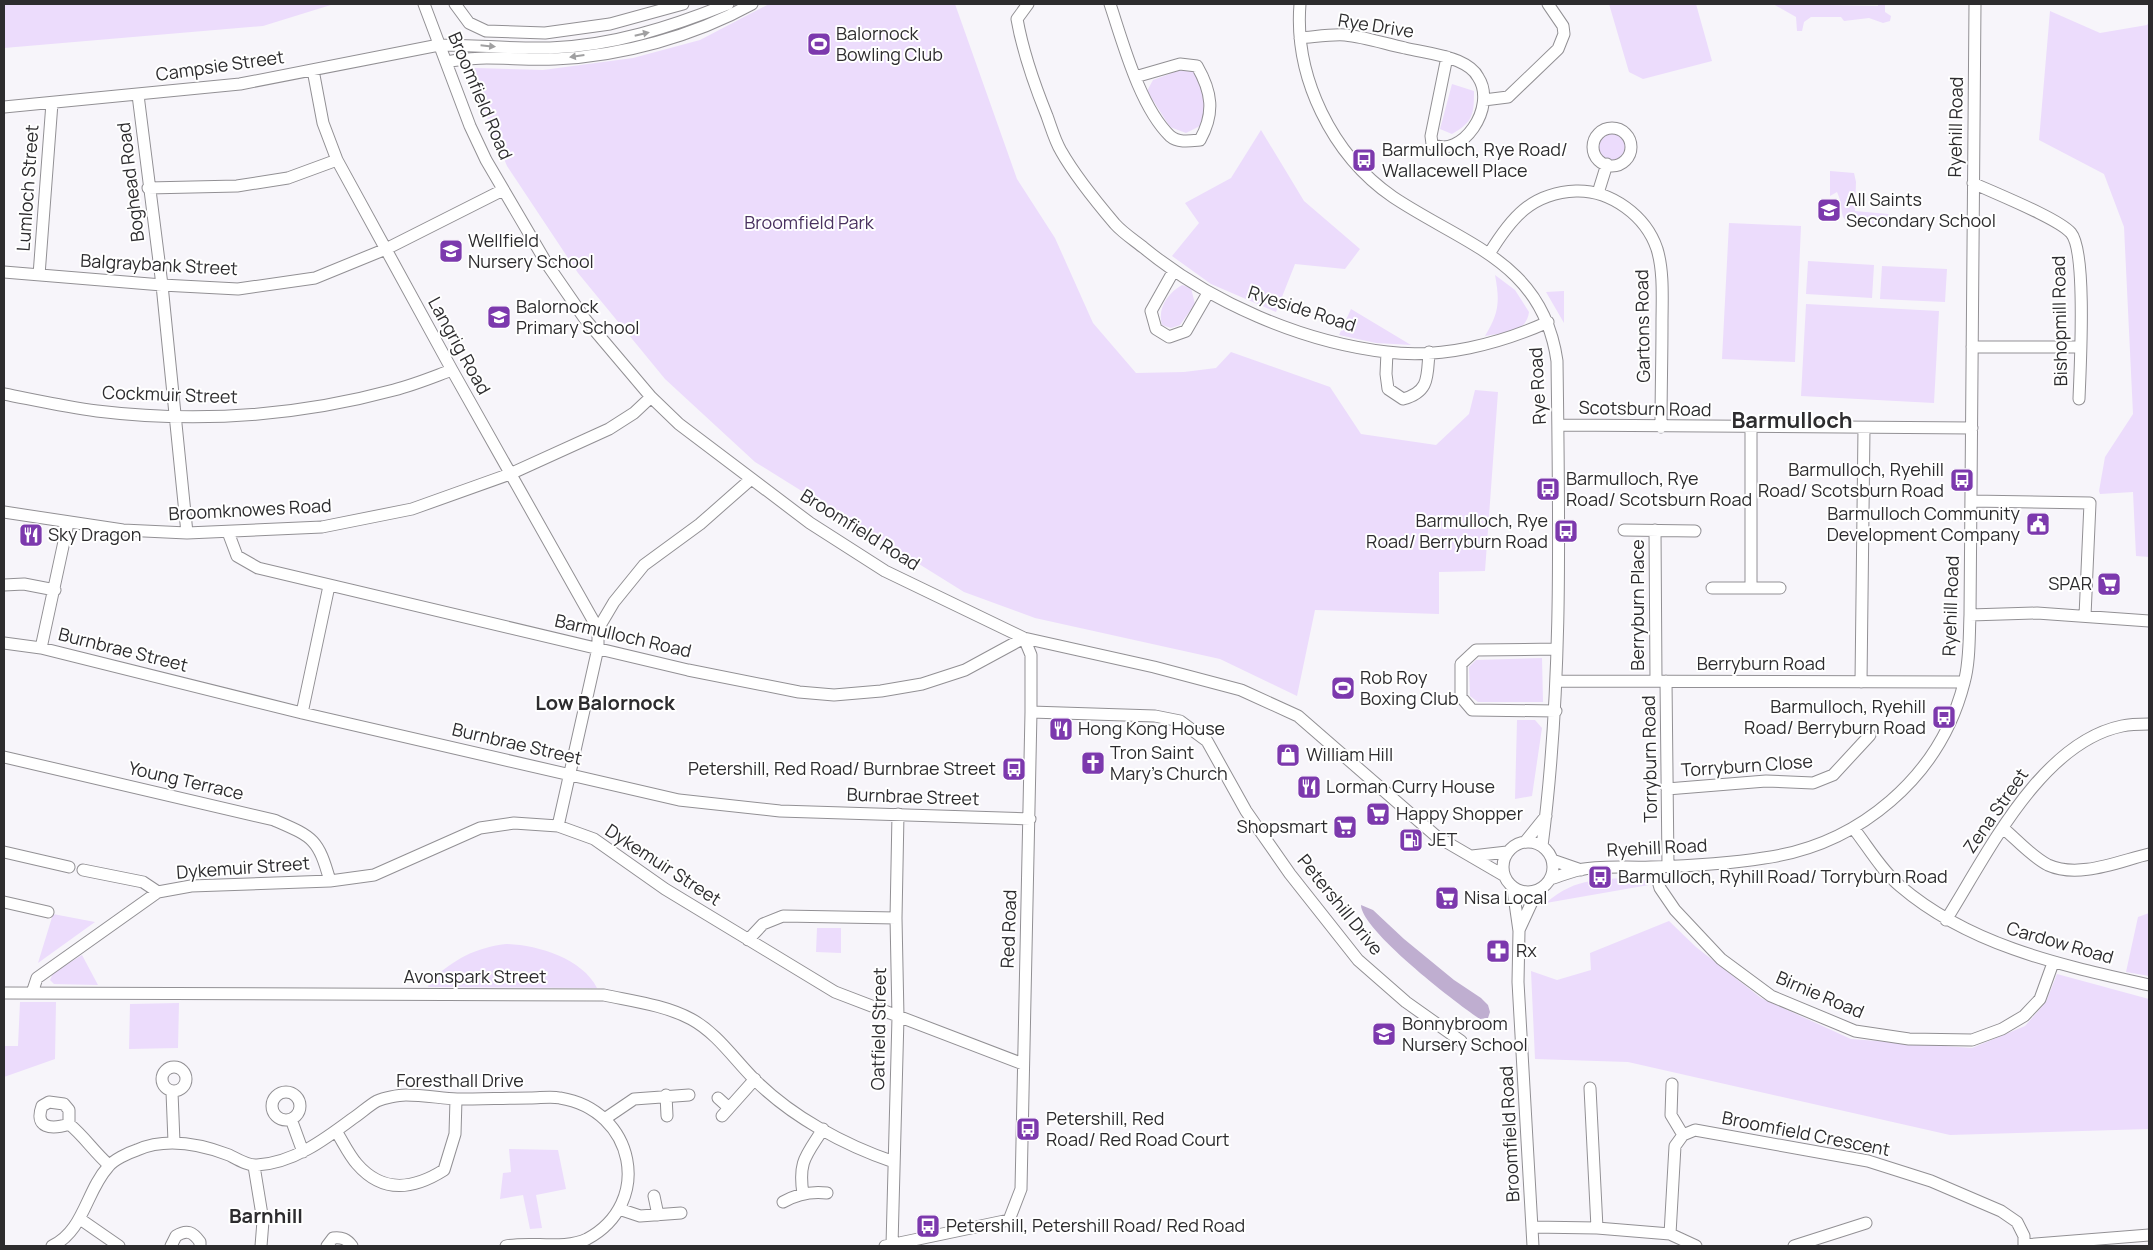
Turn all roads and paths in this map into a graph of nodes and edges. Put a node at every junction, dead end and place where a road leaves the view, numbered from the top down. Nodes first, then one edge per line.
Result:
1 (424, 4) edge
2 (455, 4) edge
3 (682, 4) edge
4 (728, 4) edge
5 (752, 4) edge
6 (1028, 4) edge
7 (1110, 4) edge
8 (1300, 4) edge
9 (1548, 4) edge
10 (1974, 4) edge
11 (690, 25) junction
12 (1300, 38) junction
13 (439, 45) junction
14 (1447, 57) junction
15 (446, 62) junction
16 (313, 70) junction
17 (1135, 77) junction
18 (138, 95) junction
19 (1484, 100) junction
20 (52, 103) junction
21 (4, 107) edge
22 (337, 160) junction
23 (1607, 164) dead end
24 (1973, 183) junction
25 (148, 188) junction
26 (503, 190) junction
27 (1598, 193) junction
28 (386, 250) junction
29 (1489, 254) junction
30 (4, 272) edge
31 (1173, 272) junction
32 (39, 275) junction
33 (162, 285) junction
34 (1208, 293) junction
35 (1548, 322) junction
36 (1972, 346) junction
37 (2080, 347) junction
38 (1387, 352) junction
39 (1429, 352) junction
40 (452, 370) junction
41 (4, 394) edge
42 (651, 397) junction
43 (2080, 400) dead end
44 (174, 417) junction
45 (1558, 425) junction
46 (1661, 427) junction
47 (1751, 427) junction
48 (1864, 428) junction
49 (1972, 428) junction
50 (510, 474) junction
51 (750, 480) junction
52 (1971, 501) junction
53 (4, 512) edge
54 (68, 523) junction
55 (1624, 530) dead end
56 (1655, 530) junction
57 (1695, 531) dead end
58 (228, 532) junction
59 (186, 533) junction
60 (4, 585) edge
61 (329, 586) junction
62 (1712, 588) dead end
63 (1751, 588) junction
64 (1780, 588) dead end
65 (55, 590) junction
66 (1970, 615) junction
67 (2085, 616) junction
68 (2149, 621) edge
69 (598, 628) junction
70 (1024, 638) junction
71 (4, 643) edge
72 (41, 648) junction
73 (598, 648) junction
74 (1557, 649) junction
75 (1557, 681) junction
76 (1661, 681) junction
77 (1861, 682) junction
78 (1964, 682) junction
79 (1556, 711) junction
80 (1031, 712) junction
81 (302, 713) junction
82 (2149, 724) edge
83 (1870, 735) dead end
84 (4, 757) edge
85 (569, 774) junction
86 (1667, 789) junction
87 (898, 814) junction
88 (1546, 816) junction
89 (1030, 819) junction
90 (558, 826) junction
91 (2003, 828) junction
92 (1854, 829) junction
93 (1525, 842) junction
94 (1542, 846) junction
95 (4, 852) edge
96 (1508, 852) junction
97 (2149, 854) edge
98 (1472, 856) junction
99 (1552, 860) junction
100 (1668, 866) junction
101 (69, 867) dead end
102 (1654, 867) junction
103 (83, 870) dead end
104 (1581, 870) junction
105 (1503, 875) junction
106 (1550, 879) junction
107 (330, 881) junction
108 (1513, 888) junction
109 (1537, 891) junction
110 (158, 892) junction
111 (4, 902) edge
112 (48, 912) dead end
113 (896, 918) junction
114 (1946, 920) junction
115 (1519, 931) junction
116 (748, 940) junction
117 (2053, 963) junction
118 (2149, 985) edge
119 (32, 992) junction
120 (4, 993) edge
121 (898, 1018) junction
122 (1461, 1041) dead end
123 (1023, 1064) junction
124 (755, 1079) junction
125 (1672, 1084) dead end
126 (1590, 1088) dead end
127 (172, 1092) dead end
128 (688, 1095) dead end
129 (666, 1096) junction
130 (718, 1098) dead end
131 (456, 1099) junction
132 (667, 1116) dead end
133 (606, 1118) junction
134 (291, 1119) dead end
135 (69, 1124) dead end
136 (823, 1129) junction
137 (336, 1131) junction
138 (1683, 1135) junction
139 (174, 1142) junction
140 (303, 1152) junction
141 (894, 1162) junction
142 (109, 1165) junction
143 (254, 1166) junction
144 (827, 1193) dead end
145 (803, 1194) junction
146 (654, 1196) dead end
147 (783, 1202) dead end
148 (619, 1209) junction
149 (681, 1213) dead end
150 (658, 1215) junction
151 (80, 1219) junction
152 (1866, 1223) dead end
153 (1532, 1227) junction
154 (1597, 1228) junction
155 (1670, 1234) junction
156 (2149, 1235) edge
157 (52, 1246) edge
158 (119, 1246) edge
159 (171, 1246) edge
160 (200, 1246) edge
161 (262, 1246) edge
162 (327, 1246) edge
163 (352, 1246) edge
164 (506, 1246) edge
165 (888, 1246) edge
166 (1532, 1246) edge
167 (1696, 1246) edge
168 (1794, 1246) edge
169 (2024, 1246) edge

1 - 13 street, Broomfield Road
2 - 3 street, Broomfield Road
3 - 11 street
4 - 11 street
5 - 11 street
6 - 31 street, Ryeside Road
7 - 17 street
8 - 12 street, Rye Road
9 - 19 street
10 - 24 street, Ryehill Road
13 -> 11 street, Campsie Street
11 -> 15 street
12 - 14 street, Rye Drive
12 - 29 street, Rye Road
13 - 15 street, Broomfield Road
13 - 16 street, Campsie Street
14 - 19 street, Rye Drive
14 - 19 street, Rye Drive
15 - 26 street, Broomfield Road
16 - 18 street, Campsie Street
16 - 22 street, Langrig Road
17 - 17 street
18 - 20 street, Campsie Street
18 - 25 street, Boghead Road
20 - 21 street, Campsie Street
20 - 32 street, Lumloch Street
22 - 25 street
22 - 28 street, Langrig Road
23 - 27 street
24 - 36 street, Ryehill Road
24 - 37 street, Bishopmill Road
25 - 33 street, Boghead Road
26 - 28 street, Balgraybank Street
26 - 42 street, Broomfield Road
27 - 29 street, Gartons Road
27 - 46 street, Gartons Road
28 - 33 street, Balgraybank Street
28 - 40 street, Langrig Road
29 - 35 street, Rye Road
30 - 32 street, Balgraybank Street
31 - 34 street, Ryeside Road
31 - 34 street
32 - 33 street, Balgraybank Street
33 - 44 street, Boghead Road
34 - 38 street, Ryeside Road
35 - 39 street, Ryeside Road
35 - 45 street, Rye Road
36 - 37 street
36 - 49 street, Ryehill Road
37 - 43 street, Bishopmill Road
38 - 39 street, Ryeside Road
38 - 39 street
40 - 44 street, Cockmuir Street
40 - 50 street, Langrig Road
41 - 44 street, Cockmuir Street
42 - 50 street, Broomknowes Road
42 - 51 street, Broomfield Road
44 - 59 street, Boghead Road
45 - 46 street, Scotsburn Road
45 - 74 street, Rye Road
46 - 47 street, Scotsburn Road
47 - 48 street, Scotsburn Road
47 - 63 street
48 - 49 street, Scotsburn Road
48 - 77 street
49 - 52 street, Ryehill Road
50 - 58 street, Broomknowes Road
50 - 69 street, Langrig Road
51 - 69 street
51 - 70 street, Broomfield Road
52 - 66 street, Ryehill Road
52 - 67 street
53 - 54 street, Broomknowes Road
54 - 59 street, Broomknowes Road
54 - 65 street
55 - 56 street, Berryburn Place
56 - 57 street, Berryburn Place
56 - 76 street, Berryburn Place
58 - 59 street, Broomknowes Road
58 - 61 street, Barmulloch Road
60 - 65 street
61 - 73 street, Barmulloch Road
61 - 81 street
62 - 63 street
63 - 64 street
65 - 72 street
66 - 67 street
66 - 78 street, Ryehill Road
67 - 68 street
69 - 73 street
70 - 73 street, Barmulloch Road
70 - 80 street, Red Road
70 - 98 street, Broomfield Road
71 - 72 street, Burnbrae Street
72 - 81 street, Burnbrae Street
73 - 85 street
74 - 75 street, Rye Road
74 - 79 street
75 - 76 street, Berryburn Road
75 - 79 street, Rye Road
76 - 77 street, Berryburn Road
76 - 86 street, Torryburn Road
77 - 78 street, Berryburn Road
78 - 92 street, Ryehill Road
79 - 88 street, Rye Road
80 - 89 street, Red Road
80 - 122 street, Petershill Drive
81 - 85 street, Burnbrae Street
82 - 91 street, Zena Street
83 - 86 street, Torryburn Close
84 - 107 street, Young Terrace
85 - 87 street, Burnbrae Street
85 - 90 street
86 - 100 street, Torryburn Road
87 - 89 street, Burnbrae Street
87 - 113 street, Oatfield Street
88 - 93 street
88 - 94 street, Rye Road
89 - 123 street, Red Road
90 - 107 street, Dykemuir Street
90 - 116 street, Dykemuir Street
91 - 97 street
91 - 114 street, Zena Street
92 - 100 street, Ryehill Road
92 - 114 street, Cardow Road
93 - 94 street
93 - 96 street
94 - 99 street
95 - 101 street
96 - 98 street
96 - 105 street
98 - 105 street, Broomfield Road
99 - 104 street, Ryehill Road
99 - 106 street
100 - 102 street, Ryehill Road
102 - 104 street, Ryehill Road
102 - 117 street, Birnie Road
103 - 110 street
104 - 106 street, Ryehill Road
105 - 108 street
106 - 109 street
107 - 110 street, Dykemuir Street
108 - 109 street
108 - 115 street, Broomfield Road
109 - 115 street, Broomfield Road
110 - 119 street, Dykemuir Street
111 - 112 street
113 - 116 street
113 - 121 street, Oatfield Street
114 - 117 street, Cardow Road
115 - 153 street, Broomfield Road
116 - 121 street, Dykemuir Street
117 - 118 street, Cardow Road
119 - 120 street, Avonspark Street
119 - 124 street, Avonspark Street
121 - 123 street, Dykemuir Street
121 - 141 street, Oatfield Street
123 - 165 street, Red Road
124 - 130 street
124 - 136 street, Avonspark Street
125 - 138 street
126 - 154 street
127 - 139 street
128 - 129 street
129 - 132 street
129 - 133 street
131 - 133 street, Foresthall Drive
131 - 137 street, Foresthall Drive
131 - 137 street
133 - 148 street, Foresthall Drive
134 - 140 street
135 - 142 street
136 - 141 street, Avonspark Street
136 - 145 street
137 - 140 street, Foresthall Drive
138 - 155 street
138 - 169 street, Broomfield Crescent
139 - 142 street
139 - 143 street
140 - 143 street, Foresthall Drive
141 - 165 street, Oatfield Street
142 - 151 street
143 - 161 street
144 - 145 street
145 - 147 street
146 - 150 street
148 - 150 street
148 - 164 street, Foresthall Drive
149 - 150 street
151 - 157 street
151 - 158 street
152 - 168 street
153 - 154 street
153 - 166 street, Broomfield Road
154 - 155 street
155 - 167 street
156 - 169 street
159 - 160 street
162 - 163 street

